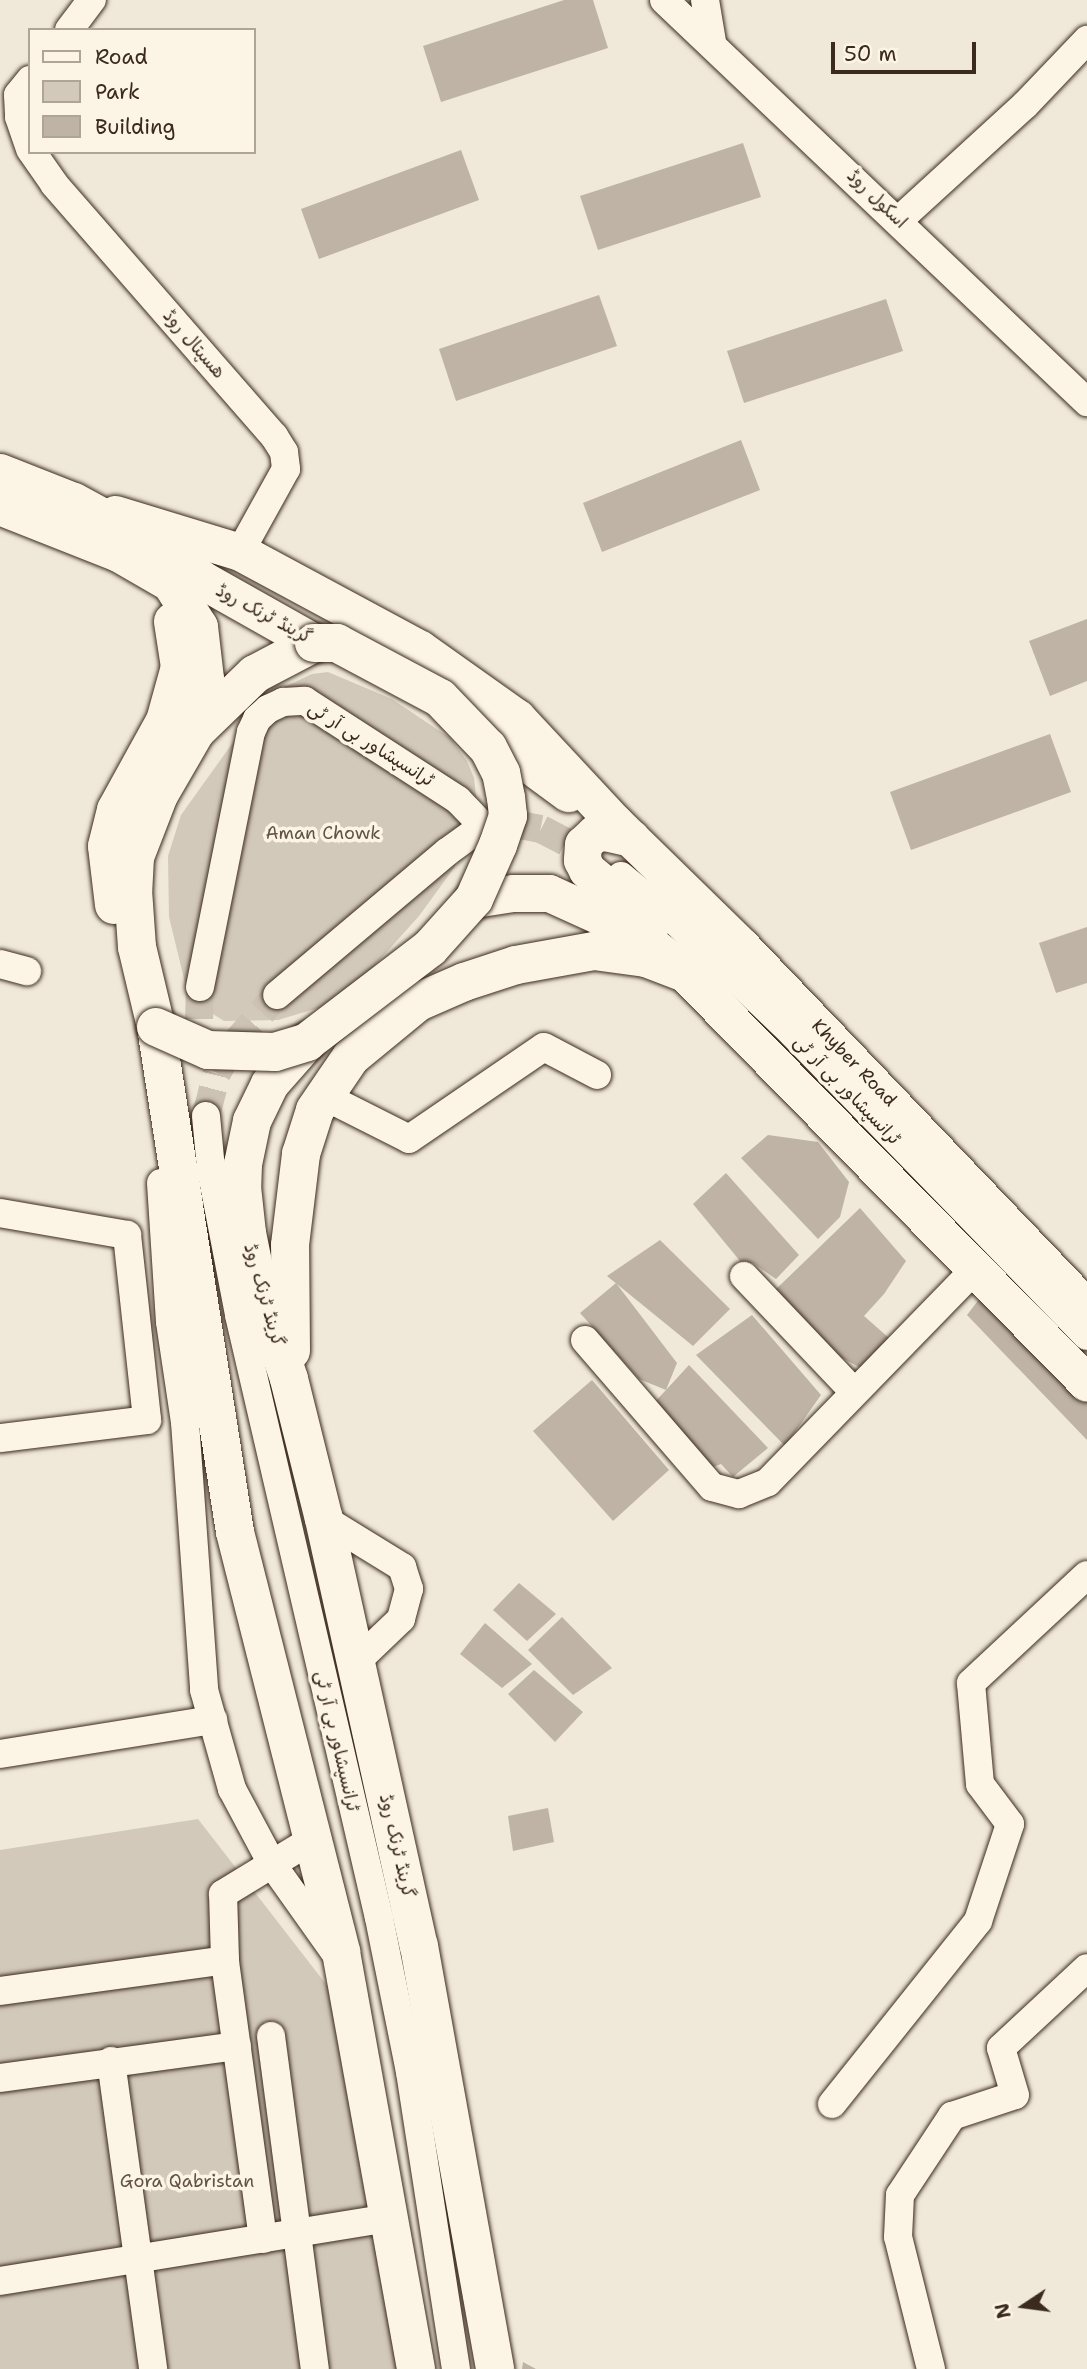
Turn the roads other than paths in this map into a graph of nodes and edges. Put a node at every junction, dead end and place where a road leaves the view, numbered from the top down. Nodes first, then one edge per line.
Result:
1 (92, 0) edge
2 (664, 0) edge
3 (705, 0) edge
4 (71, 28) edge
5 (1087, 40) edge
6 (712, 42) junction
7 (28, 82) edge
8 (28, 142) edge
9 (33, 154) edge
10 (899, 220) junction
11 (1087, 401) edge
12 (0, 472) edge
13 (74, 502) junction
14 (0, 506) edge
15 (240, 552) junction
16 (119, 553) junction
17 (314, 643) junction
18 (440, 698) junction
19 (196, 731) junction
20 (623, 830) junction
21 (594, 857) tunnel mouth
22 (474, 899) junction
23 (0, 964) edge
24 (680, 968) junction
25 (27, 971) dead end
26 (200, 988) tunnel mouth
27 (277, 995) tunnel mouth
28 (156, 1027) junction
29 (307, 1042) junction
30 (597, 1075) dead end
31 (324, 1096) junction
32 (206, 1115) tunnel mouth
33 (161, 1183) junction
34 (0, 1213) edge
35 (990, 1259) junction
36 (744, 1276) dead end
37 (1087, 1308) edge
38 (1087, 1336) edge
39 (584, 1340) dead end
40 (289, 1379) junction
41 (1087, 1383) edge
42 (853, 1392) junction
43 (0, 1438) edge
44 (324, 1519) junction
45 (235, 1532) junction
46 (1087, 1575) edge
47 (356, 1662) junction
48 (213, 1720) junction
49 (0, 1754) edge
50 (313, 1839) junction
51 (272, 1864) junction
52 (225, 1960) junction
53 (343, 1965) junction
54 (1087, 1968) edge
55 (0, 1991) edge
56 (271, 2036) dead end
57 (237, 2046) junction
58 (111, 2061) junction
59 (0, 2078) edge
60 (832, 2104) dead end
61 (389, 2218) junction
62 (298, 2233) junction
63 (263, 2239) junction
64 (138, 2259) junction
65 (0, 2281) edge
66 (153, 2369) edge
67 (315, 2369) edge
68 (416, 2369) edge
69 (456, 2369) edge
70 (495, 2369) edge
71 (931, 2369) edge

1 - 4 street
2 - 6 street, اسکول روڈ
3 - 6 street
5 - 10 street
6 - 10 street, اسکول روڈ
7 - 8 street, ھسپتال روڈ
9 - 15 street, ھسپتال روڈ
10 - 11 street, اسکول روڈ
12 - 13 highway, گرینڈ ٹرنک روڈ
13 - 15 main road
13 - 17 highway, گرینڈ ٹرنک روڈ
14 - 16 highway
15 - 20 main road
16 - 19 highway
16 - 33 highway
17 - 18 highway, گرینڈ ٹرنک روڈ, bridge
17 - 19 highway
18 - 20 main road, bridge
18 - 22 highway, گرینڈ ٹرنک روڈ, bridge
19 - 28 highway
20 - 24 main road
20 - 37 main road, Khyber Road
21 - 35 street, ٹرانسپشاور بی آر ٹی
22 - 24 main road
22 - 29 highway, گرینڈ ٹرنک روڈ, bridge
23 - 25 street
24 - 31 highway
24 - 35 main road
26 - 27 street, ٹرانسپشاور بی آر ٹی
28 - 29 highway, bridge
28 - 45 highway
29 - 40 highway, گرینڈ ٹرنک روڈ
30 - 31 street
31 - 40 highway
32 - 69 street, ٹرانسپشاور بی آر ٹی
33 - 45 highway
33 - 48 street
34 - 43 street
35 - 38 street, ٹرانسپشاور بی آر ٹی
35 - 41 main road
35 - 42 street
36 - 42 street
39 - 42 street
40 - 44 highway, گرینڈ ٹرنک روڈ
44 - 47 highway, گرینڈ ٹرنک روڈ
44 - 47 street
45 - 50 highway
46 - 60 street
47 - 70 highway, گرینڈ ٹرنک روڈ
48 - 49 street
48 - 51 street
50 - 51 street
50 - 53 highway
51 - 52 street
51 - 53 street
52 - 55 street
52 - 57 street
53 - 61 highway
54 - 71 street
56 - 62 street
57 - 58 street
57 - 63 street
58 - 59 street
58 - 64 street
61 - 62 street
61 - 68 highway
62 - 63 street
62 - 67 street
63 - 64 street
64 - 65 street
64 - 66 street

